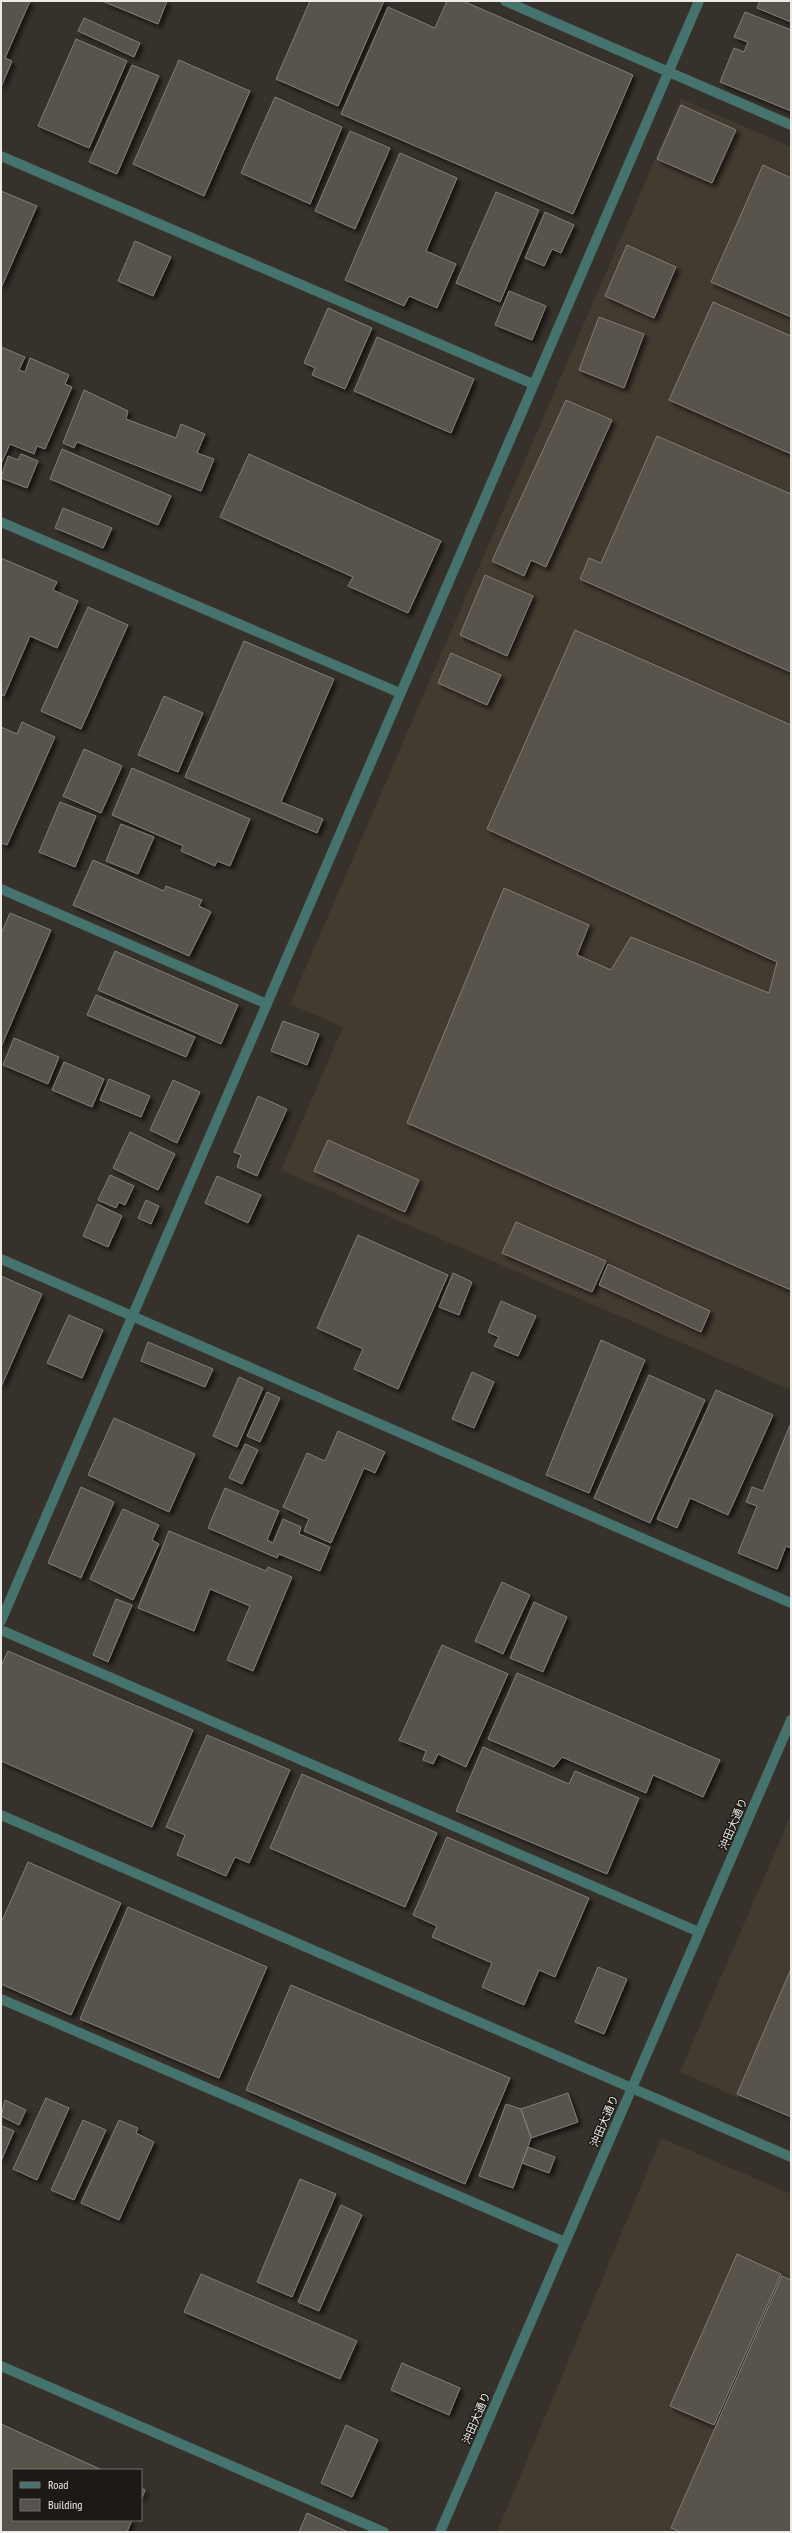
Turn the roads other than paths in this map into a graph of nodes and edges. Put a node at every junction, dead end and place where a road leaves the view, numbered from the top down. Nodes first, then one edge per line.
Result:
1 (505, 1) edge
2 (699, 1) edge
3 (668, 72) junction
4 (791, 125) edge
5 (1, 156) edge
6 (533, 384) junction
7 (1, 522) edge
8 (400, 693) junction
9 (1, 889) edge
10 (267, 1004) junction
11 (1, 1259) edge
12 (134, 1316) junction
13 (791, 1603) edge
14 (1, 1621) edge
15 (1, 1630) edge
16 (791, 1720) edge
17 (1, 1815) edge
18 (699, 1932) junction
19 (1, 1999) edge
20 (632, 2088) junction
21 (791, 2157) edge
22 (565, 2242) junction
23 (1, 2366) edge
24 (384, 2532) edge
25 (440, 2532) edge

1 - 3 street
2 - 3 street
3 - 4 street
3 - 6 street
5 - 6 street
6 - 8 street
7 - 8 street
8 - 10 street
9 - 10 street
10 - 12 street
11 - 12 street
12 - 13 street
12 - 14 street
15 - 18 street
16 - 18 street, 沖田大通り
17 - 20 street
18 - 20 street, 沖田大通り
19 - 22 street
20 - 21 street
20 - 22 street, 沖田大通り
22 - 25 street, 沖田大通り
23 - 24 street

